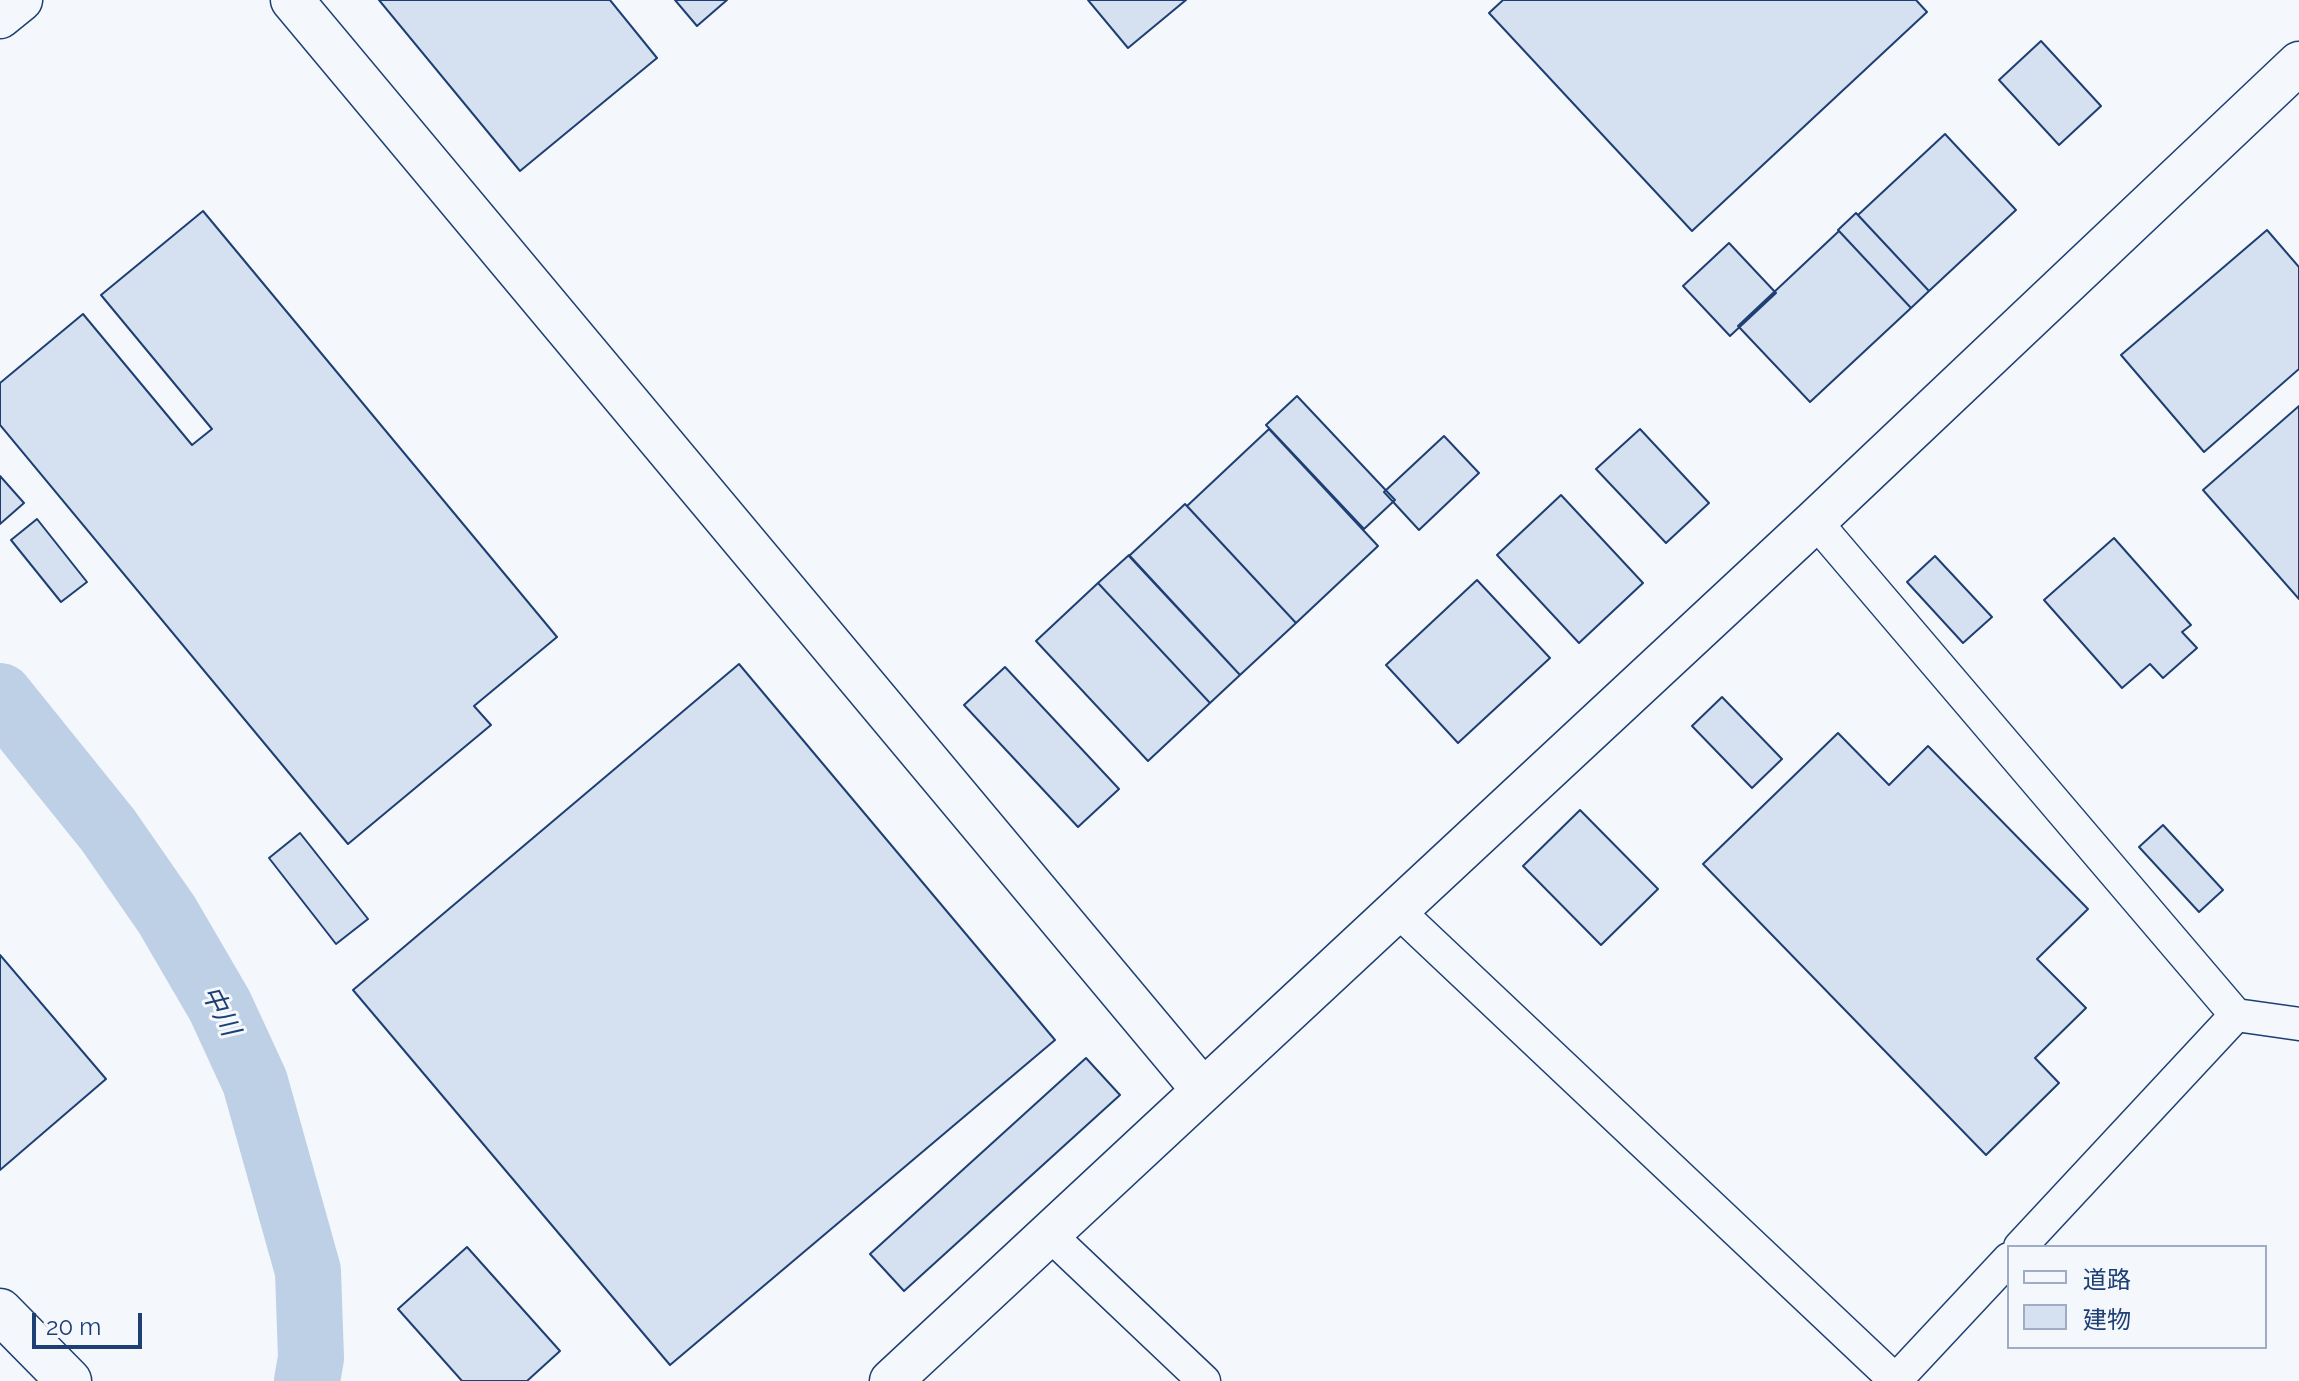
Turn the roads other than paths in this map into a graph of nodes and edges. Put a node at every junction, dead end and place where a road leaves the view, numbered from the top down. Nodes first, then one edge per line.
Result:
1 (21, 0) edge
2 (292, 0) edge
3 (0, 17) edge
4 (2299, 63) edge
5 (1815, 521) junction
6 (1397, 910) junction
7 (2236, 1015) junction
8 (2299, 1024) edge
9 (1203, 1090) junction
10 (1049, 1234) junction
11 (2022, 1245) edge
12 (2007, 1261) edge
13 (0, 1311) edge
14 (69, 1381) edge
15 (891, 1381) edge
16 (1204, 1381) edge
17 (1895, 1381) edge

1 - 3 street
2 - 9 street
4 - 5 street
5 - 6 street
5 - 7 street
6 - 9 street
6 - 17 street
7 - 8 street
7 - 11 street
9 - 10 street
10 - 15 street
10 - 16 street
12 - 17 street
13 - 14 main road

